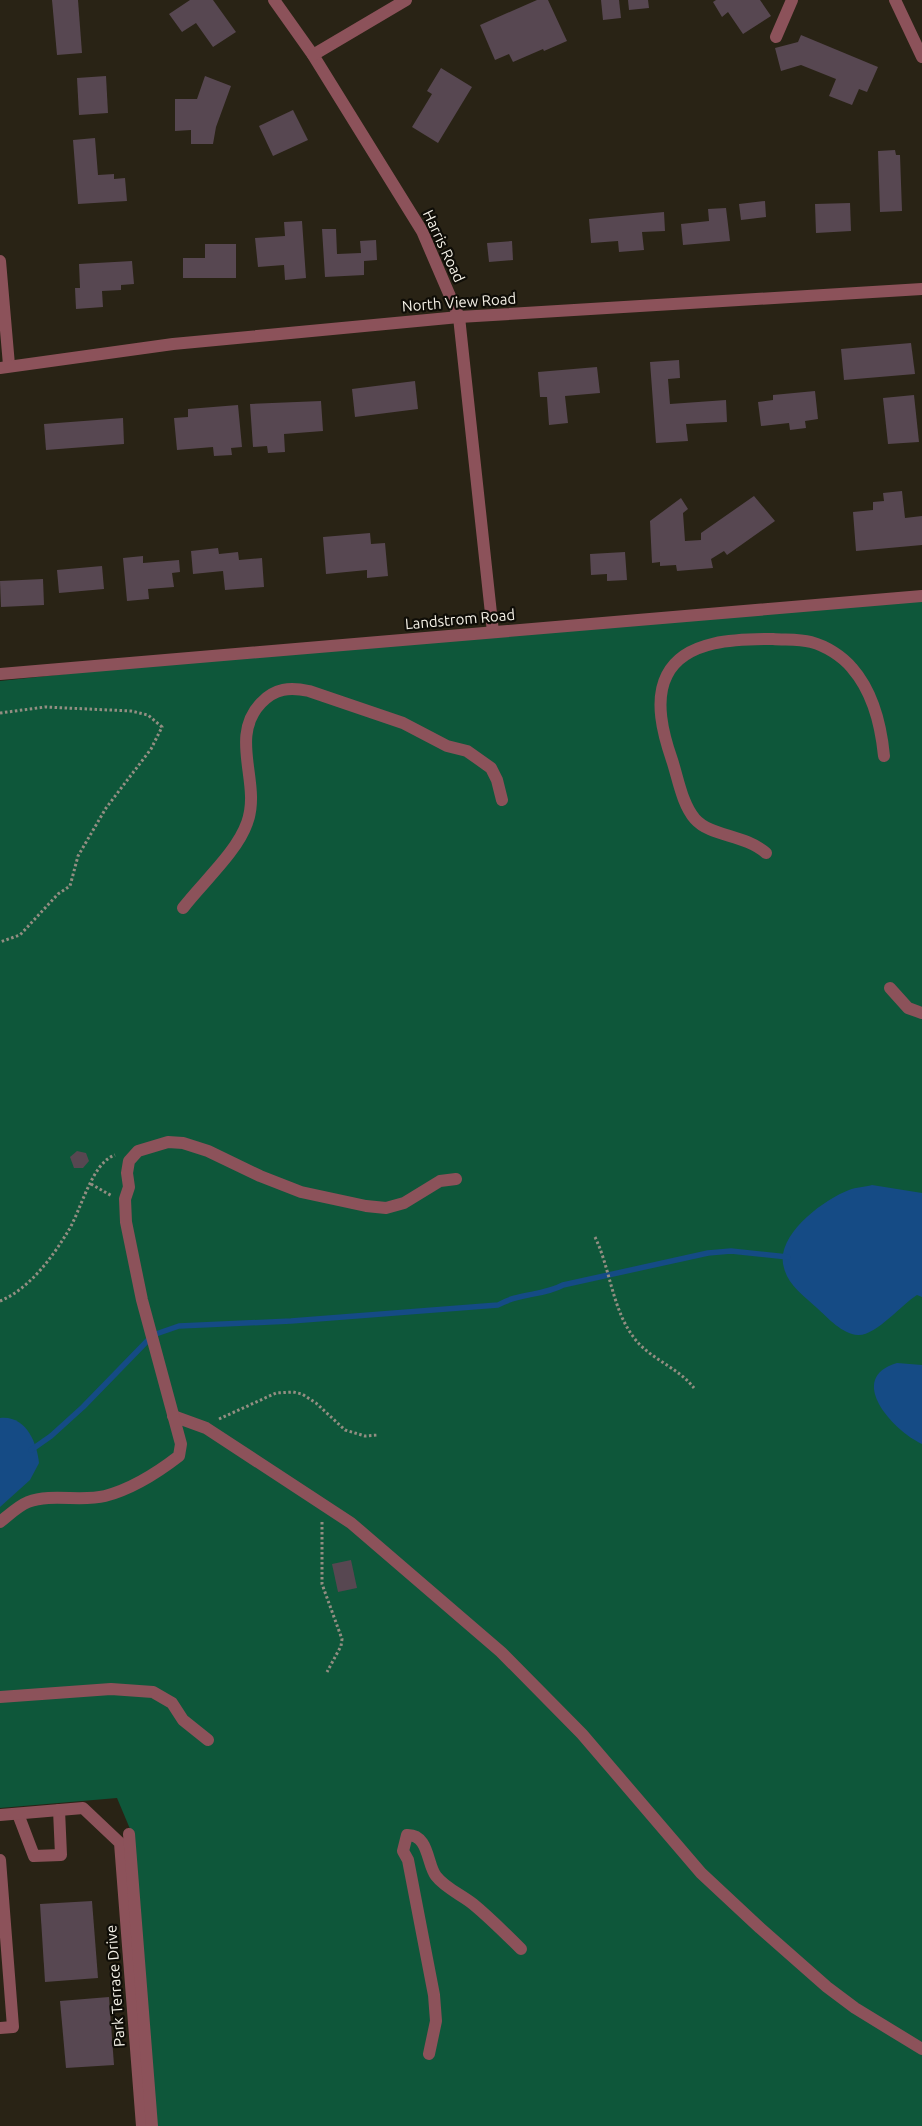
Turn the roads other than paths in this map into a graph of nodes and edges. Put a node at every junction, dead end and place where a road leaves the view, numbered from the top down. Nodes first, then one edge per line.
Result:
1 (274, 0) edge
2 (406, 0) edge
3 (792, 0) edge
4 (895, 0) edge
5 (776, 37) dead end
6 (313, 55) junction
7 (922, 57) edge
8 (0, 261) edge
9 (922, 289) edge
10 (459, 317) junction
11 (5, 367) edge
12 (922, 596) edge
13 (493, 632) junction
14 (0, 674) edge
15 (884, 756) dead end
16 (502, 800) dead end
17 (766, 853) dead end
18 (183, 908) dead end
19 (890, 988) dead end
20 (922, 1013) edge
21 (456, 1179) dead end
22 (174, 1416) junction
23 (0, 1522) edge
24 (0, 1698) edge
25 (208, 1740) dead end
26 (59, 1810) junction
27 (18, 1814) junction
28 (0, 1815) edge
29 (124, 1839) junction
30 (0, 1860) edge
31 (521, 1949) dead end
32 (0, 2028) edge
33 (922, 2050) edge
34 (429, 2054) dead end
35 (142, 2126) edge
36 (152, 2126) edge

1 - 6 street, Harris Road
2 - 6 street
3 - 5 street
4 - 7 street
6 - 10 street, Harris Road
8 - 11 street
9 - 10 street, North View Road
10 - 11 street, North View Road
10 - 13 street, Harris Road
12 - 13 street, Landstrom Road
13 - 14 street, Landstrom Road
15 - 17 street
16 - 18 street
19 - 20 street
21 - 22 street
22 - 23 street
22 - 33 street
24 - 25 street
26 - 27 street
26 - 27 street
26 - 29 street
27 - 28 street
29 - 35 street, Park Terrace Drive
29 - 36 street
30 - 32 street
31 - 34 street

